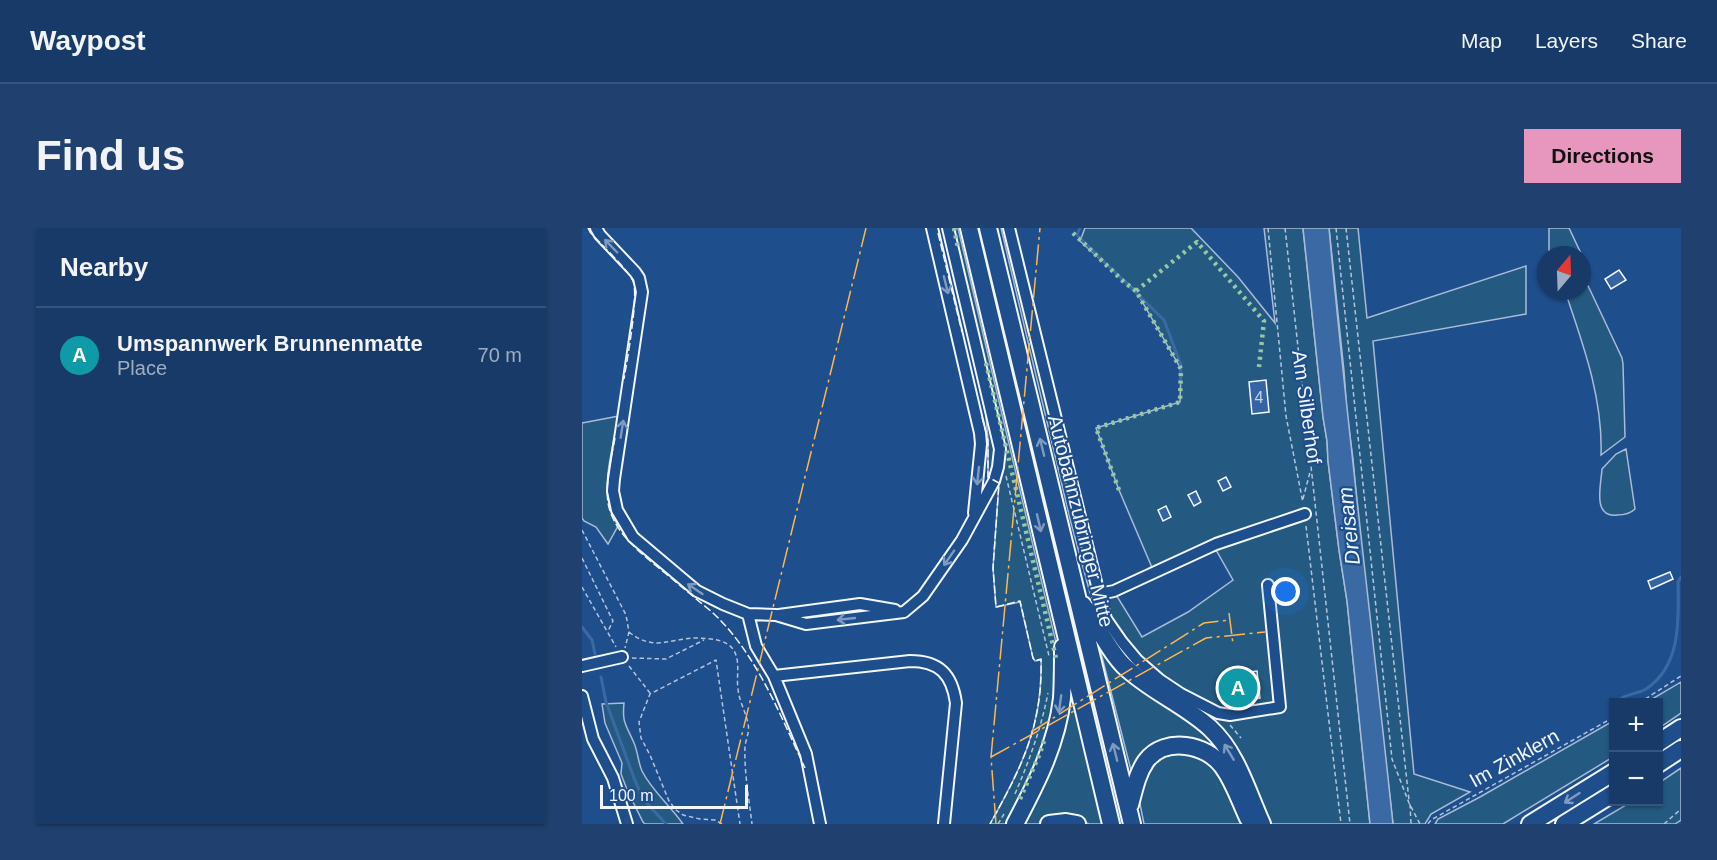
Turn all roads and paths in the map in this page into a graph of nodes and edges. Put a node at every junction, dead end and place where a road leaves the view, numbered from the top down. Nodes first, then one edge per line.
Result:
1 (596, 228) edge
2 (932, 228) edge
3 (948, 228) edge
4 (969, 228) edge
5 (988, 228) edge
6 (1009, 228) edge
7 (1268, 228) edge
8 (1285, 228) edge
9 (1336, 228) edge
10 (1346, 228) edge
11 (1310, 470) junction
12 (1005, 472) dead end
13 (1303, 500) junction
14 (1305, 514) junction
15 (973, 519) junction
16 (582, 530) edge
17 (582, 558) edge
18 (1268, 585) dead end
19 (582, 587) edge
20 (1099, 594) junction
21 (1078, 599) junction
22 (748, 614) junction
23 (1064, 625) junction
24 (607, 632) junction
25 (629, 632) junction
26 (706, 639) junction
27 (622, 657) junction
28 (1050, 658) dead end
29 (582, 666) edge
30 (774, 676) junction
31 (1681, 676) edge
32 (1049, 690) dead end
33 (650, 694) junction
34 (582, 696) edge
35 (1645, 698) edge
36 (1609, 720) edge
37 (1681, 728) edge
38 (1663, 740) edge
39 (1681, 749) edge
40 (1663, 761) edge
41 (1609, 775) edge
42 (1015, 793) dead end
43 (1609, 796) edge
44 (1409, 803) junction
45 (1681, 809) edge
46 (1131, 817) edge
47 (1010, 819) edge
48 (627, 824) edge
49 (722, 824) edge
50 (740, 824) edge
51 (752, 824) edge
52 (820, 824) edge
53 (944, 824) edge
54 (998, 824) edge
55 (1050, 824) edge
56 (1077, 824) edge
57 (1112, 824) edge
58 (1250, 824) edge
59 (1262, 824) edge
60 (1341, 824) edge
61 (1350, 824) edge
62 (1411, 824) edge
63 (1420, 824) edge
64 (1428, 824) edge
65 (1530, 824) edge
66 (1564, 824) edge
67 (1664, 824) edge

22 -> 1 street
2 -> 15 street
3 - 15 street
4 -> 23 highway, Autobahnzubringer Mitte
21 -> 5 highway, Autobahnzubringer Mitte
6 - 20 street
7 - 13 path, Am Silberhof
8 - 11 path
9 - 44 path
10 - 44 path
11 - 13 path
11 - 61 path
12 - 28 path
13 - 14 path, Am Silberhof
14 - 20 street
14 - 60 path, Am Silberhof
15 -> 22 street
16 - 25 path
17 - 24 path
18 - 20 street
19 - 24 path
46 -> 21 highway, Autobahnzubringer Mitte
59 -> 21 highway
22 - 30 street
23 -> 47 highway
23 - 57 highway, Autobahnzubringer Mitte
24 - 27 path
25 - 26 path
25 - 27 path
26 - 27 path
26 - 51 path
27 - 29 street
27 - 33 path
30 - 52 street
30 - 53 street
31 - 35 path
32 - 42 path
33 - 49 path
33 - 50 path
34 - 48 street
36 - 64 path, Im Zinklern
37 - 38 highway
39 - 40 highway
41 -> 65 highway
43 - 66 highway
44 - 62 path
44 - 63 path
45 - 67 path
46 - 58 highway
47 - 54 path
55 - 56 highway

